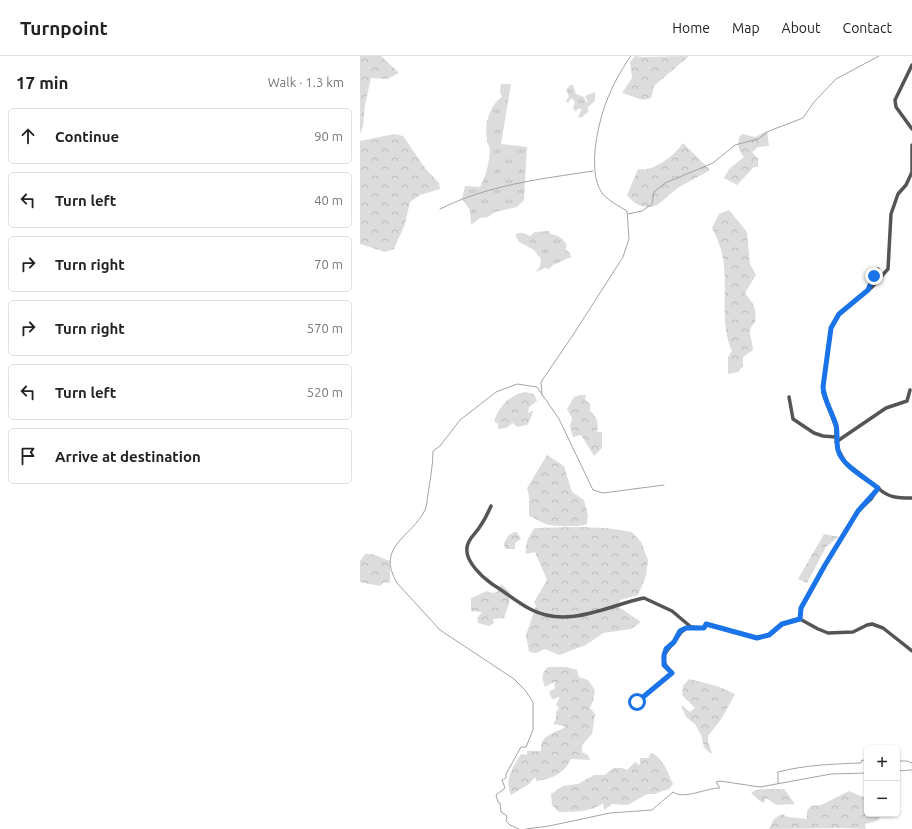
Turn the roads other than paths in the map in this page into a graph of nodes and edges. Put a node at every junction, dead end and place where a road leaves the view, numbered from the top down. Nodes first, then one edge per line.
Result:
1 (912, 65) edge
2 (912, 129) edge
3 (912, 145) edge
4 (878, 269) dead end
5 (868, 290) junction
6 (910, 390) dead end
7 (789, 397) dead end
8 (836, 439) junction
9 (878, 488) junction
10 (912, 498) edge
11 (491, 506) dead end
12 (800, 619) junction
13 (691, 627) junction
14 (912, 650) edge
15 (637, 702) dead end

1 - 2 street
3 - 5 street
4 - 5 street
5 - 8 street
6 - 8 street
7 - 8 street
8 - 9 street
9 - 10 street
9 - 12 street
11 - 13 street
12 - 13 street
12 - 14 street
13 - 15 street

